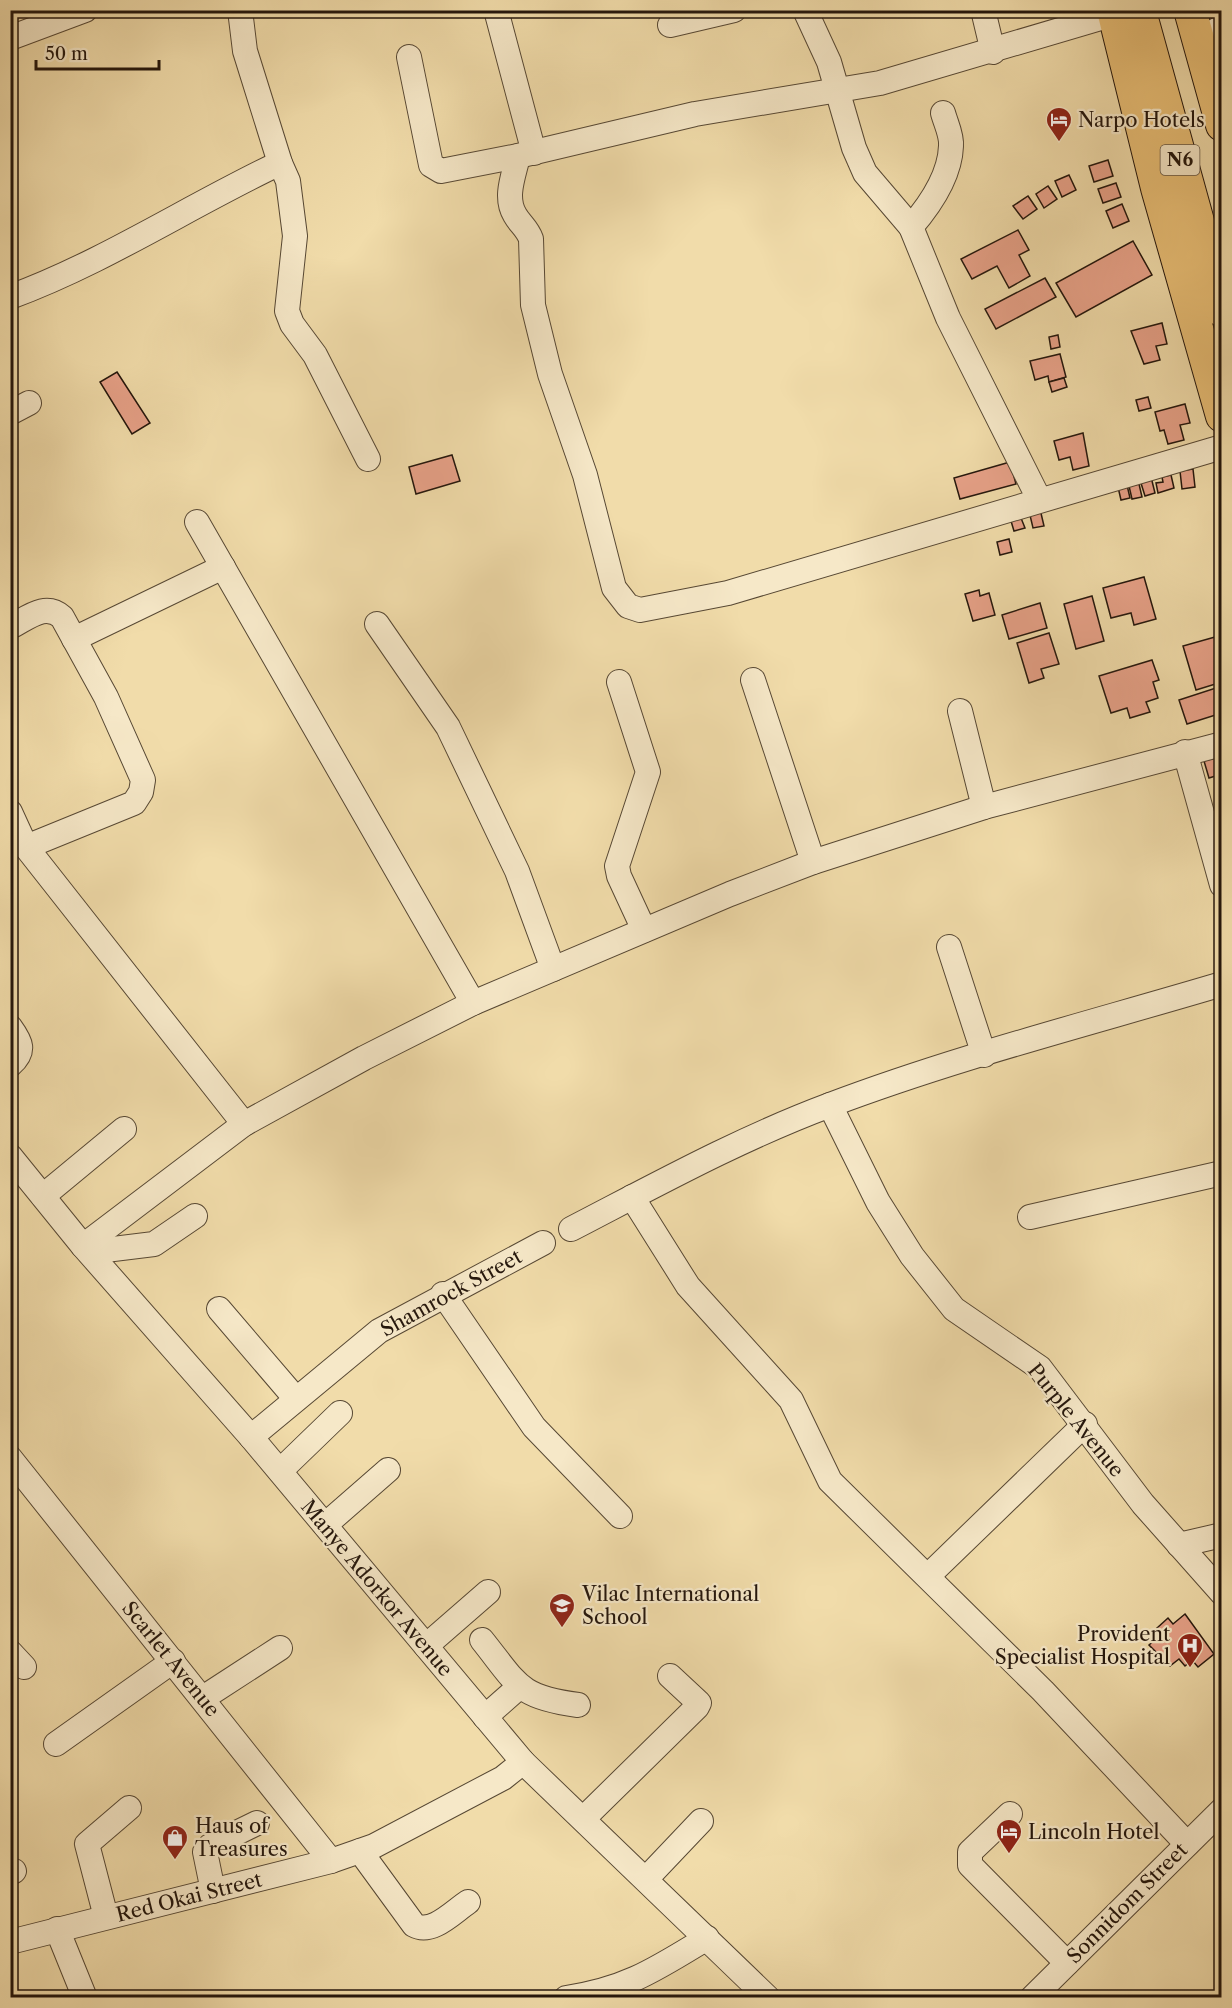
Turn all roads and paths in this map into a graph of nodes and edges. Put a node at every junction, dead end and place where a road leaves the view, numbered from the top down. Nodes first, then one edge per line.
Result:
1 (85, 10) edge
2 (240, 10) edge
3 (496, 10) edge
4 (735, 10) edge
5 (805, 10) edge
6 (983, 10) edge
7 (1159, 10) edge
8 (1122, 12) edge
9 (670, 25) dead end
10 (1203, 26) edge
11 (10, 38) edge
12 (993, 52) junction
13 (410, 57) dead end
14 (836, 91) junction
15 (943, 113) dead end
16 (1221, 125) edge
17 (526, 155) junction
18 (280, 163) junction
19 (911, 227) junction
20 (1221, 231) edge
21 (10, 297) edge
22 (1221, 310) edge
23 (1221, 416) edge
24 (1221, 447) edge
25 (368, 459) dead end
26 (1039, 499) junction
27 (197, 522) dead end
28 (223, 567) junction
29 (377, 624) dead end
30 (10, 627) edge
31 (74, 639) junction
32 (753, 680) dead end
33 (619, 682) dead end
34 (960, 711) dead end
35 (1221, 744) edge
36 (1185, 752) junction
37 (984, 807) junction
38 (10, 812) edge
39 (26, 847) junction
40 (813, 862) junction
41 (1221, 885) edge
42 (644, 930) junction
43 (949, 947) dead end
44 (553, 969) junction
45 (1221, 984) edge
46 (473, 1003) junction
47 (10, 1027) edge
48 (984, 1055) junction
49 (10, 1065) edge
50 (830, 1105) junction
51 (244, 1124) junction
52 (124, 1129) dead end
53 (10, 1156) edge
54 (1221, 1173) edge
55 (43, 1196) junction
56 (632, 1197) junction
57 (195, 1216) dead end
58 (1030, 1217) dead end
59 (571, 1229) dead end
60 (543, 1243) dead end
61 (86, 1249) junction
62 (443, 1294) junction
63 (219, 1310) dead end
64 (296, 1399) junction
65 (340, 1413) dead end
66 (1085, 1424) junction
67 (251, 1437) junction
68 (388, 1470) dead end
69 (15, 1471) edge
70 (280, 1471) junction
71 (620, 1516) dead end
72 (325, 1525) junction
73 (1221, 1535) edge
74 (1179, 1545) junction
75 (928, 1576) junction
76 (488, 1592) dead end
77 (1221, 1593) edge
78 (482, 1640) dead end
79 (426, 1646) junction
80 (280, 1648) dead end
81 (173, 1661) junction
82 (670, 1676) dead end
83 (519, 1687) junction
84 (203, 1698) junction
85 (578, 1705) dead end
86 (485, 1716) junction
87 (56, 1744) dead end
88 (523, 1762) junction
89 (129, 1808) dead end
90 (1221, 1809) edge
91 (1010, 1814) dead end
92 (583, 1819) junction
93 (700, 1821) dead end
94 (257, 1823) dead end
95 (1187, 1844) junction
96 (360, 1851) junction
97 (331, 1861) junction
98 (646, 1879) junction
99 (213, 1891) junction
100 (468, 1902) dead end
101 (106, 1917) junction
102 (57, 1929) junction
103 (707, 1938) junction
104 (10, 1942) edge
105 (1066, 1963) junction
106 (85, 1998) edge
107 (566, 1998) edge
108 (768, 1998) edge
109 (1032, 1998) edge

1 - 11 street
2 - 18 street
3 - 17 street
4 - 9 street
5 - 14 street
6 - 12 street
7 - 20 highway, N6
8 - 12 street
8 - 22 highway, N6
8 - 23 main road
10 - 16 main road
12 - 14 street
13 - 17 street
14 - 17 street
14 - 19 street
15 - 19 street
17 - 26 street
18 - 21 street
18 - 25 street
19 - 26 street
24 - 26 street
27 - 28 street
28 - 31 street
28 - 46 street
29 - 44 street
30 - 31 street
31 - 39 street
32 - 40 street
33 - 42 street
34 - 37 street
35 - 36 street
36 - 37 street
36 - 41 street
37 - 40 street
38 - 39 street
39 - 51 street
40 - 42 street
42 - 44 street
43 - 48 street
44 - 46 street
45 - 48 street
46 - 51 street
47 - 49 street
48 - 50 street
50 - 56 street
50 - 66 street, Purple Avenue
51 - 61 street
52 - 55 street
53 - 55 street, Manye Adorkor Avenue
54 - 58 street
55 - 61 street, Manye Adorkor Avenue
56 - 59 street
56 - 75 street
57 - 61 street
60 - 62 street, Shamrock Street
61 - 67 street, Manye Adorkor Avenue
62 - 64 street, Shamrock Street
62 - 71 street
63 - 64 street
64 - 67 street, Shamrock Street
65 - 70 street
66 - 74 street, Purple Avenue
66 - 75 street
67 - 70 street, Manye Adorkor Avenue
68 - 72 street
69 - 81 street, Scarlet Avenue
70 - 72 street, Manye Adorkor Avenue
72 - 79 street, Manye Adorkor Avenue
73 - 74 street
74 - 77 street, Purple Avenue
75 - 95 street
76 - 79 street
78 - 83 street
79 - 86 street, Manye Adorkor Avenue
80 - 84 street
81 - 84 street, Scarlet Avenue
81 - 87 street
82 - 92 street
83 - 85 street
83 - 86 street
84 - 97 street, Scarlet Avenue
86 - 88 street, Manye Adorkor Avenue
88 - 92 street, Manye Adorkor Avenue
88 - 96 street, Red Okai Street
89 - 101 street
90 - 95 street, Sonnidom Street
91 - 105 street
92 - 98 street, Manye Adorkor Avenue
93 - 98 street
94 - 99 street
95 - 105 street, Sonnidom Street
96 - 97 street, Red Okai Street
96 - 100 street
97 - 99 street, Red Okai Street
98 - 103 street, Manye Adorkor Avenue
99 - 101 street, Red Okai Street
101 - 102 street, Red Okai Street
102 - 104 street, Red Okai Street
102 - 106 street
103 - 107 street
103 - 108 street, Manye Adorkor Avenue
105 - 109 street, Sonnidom Street

